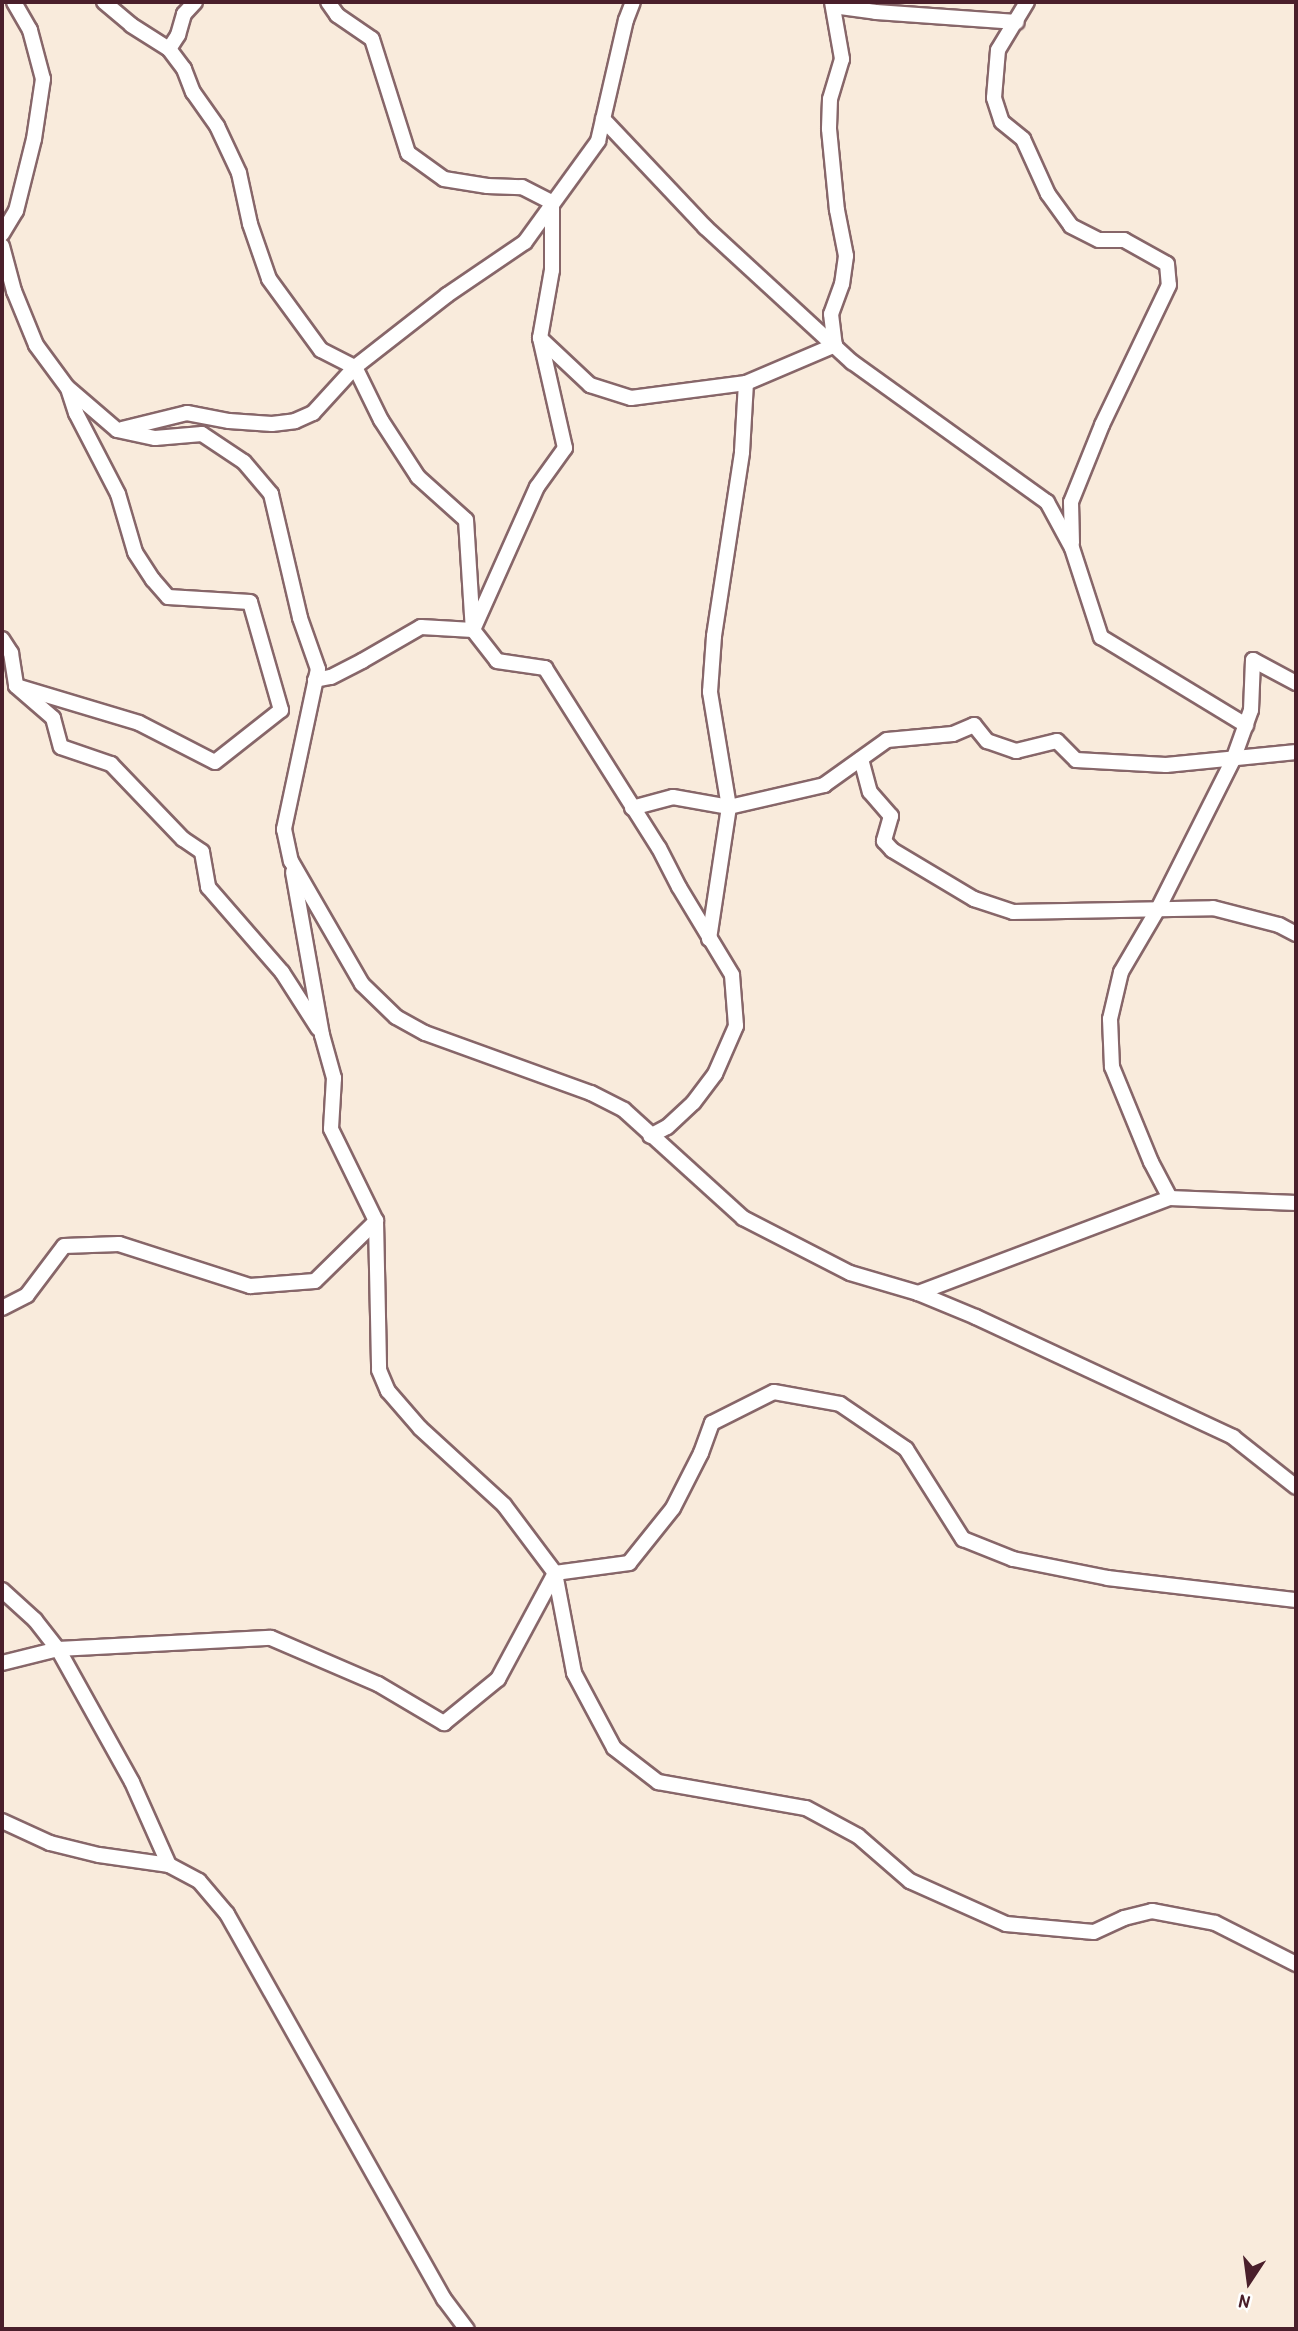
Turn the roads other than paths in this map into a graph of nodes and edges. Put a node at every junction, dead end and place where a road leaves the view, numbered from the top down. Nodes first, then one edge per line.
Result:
1 (14, 2) edge
2 (104, 2) edge
3 (195, 2) edge
4 (328, 2) edge
5 (633, 2) edge
6 (1027, 2) edge
7 (832, 4) edge
8 (1017, 22) junction
9 (169, 49) junction
10 (603, 120) junction
11 (552, 202) junction
12 (9, 211) edge
13 (2, 234) edge
14 (2, 246) edge
15 (540, 338) junction
16 (835, 345) junction
17 (355, 367) junction
18 (746, 383) junction
19 (67, 387) junction
20 (117, 430) junction
21 (1072, 548) junction
22 (473, 630) junction
23 (2, 639) edge
24 (315, 680) junction
25 (1296, 682) edge
26 (16, 686) junction
27 (1245, 725) junction
28 (1296, 752) edge
29 (861, 759) junction
30 (1233, 760) junction
31 (729, 807) junction
32 (632, 808) junction
33 (291, 861) junction
34 (1157, 909) junction
35 (1296, 934) edge
36 (709, 939) junction
37 (322, 1035) junction
38 (650, 1136) junction
39 (1170, 1198) junction
40 (1296, 1203) edge
41 (376, 1222) junction
42 (918, 1293) junction
43 (2, 1308) edge
44 (1296, 1487) edge
45 (555, 1573) junction
46 (2, 1590) edge
47 (1296, 1600) edge
48 (58, 1649) junction
49 (2, 1662) edge
50 (2, 1821) edge
51 (169, 1865) junction
52 (1296, 1964) edge
53 (467, 2329) edge

1 - 12 street
2 - 9 street
3 - 9 street
4 - 11 street
5 - 10 street
6 - 8 street
7 - 8 street
7 - 16 street
8 - 21 street
9 - 17 street
10 - 11 street
10 - 16 street
11 - 15 street
11 - 17 street
12 - 13 street
14 - 19 street
15 - 18 street
15 - 22 street
16 - 18 street
16 - 21 street
17 - 20 street
17 - 22 street
18 - 31 street
19 - 20 street
19 - 26 street
20 - 24 street
21 - 27 street
22 - 24 street
22 - 32 street
23 - 26 street
24 - 33 street
25 - 27 street
26 - 37 street
27 - 30 street
28 - 30 street
29 - 30 street
29 - 31 street
29 - 34 street
30 - 34 street
31 - 32 street
31 - 36 street
32 - 36 street
33 - 37 street
33 - 38 street
34 - 35 street
34 - 39 street
36 - 38 street
37 - 41 street
38 - 42 street
39 - 40 street
39 - 42 street
41 - 43 street
41 - 45 street
42 - 44 street
45 - 47 street
45 - 48 street
45 - 52 street
46 - 48 street
48 - 49 street
48 - 51 street
50 - 51 street
51 - 53 street

